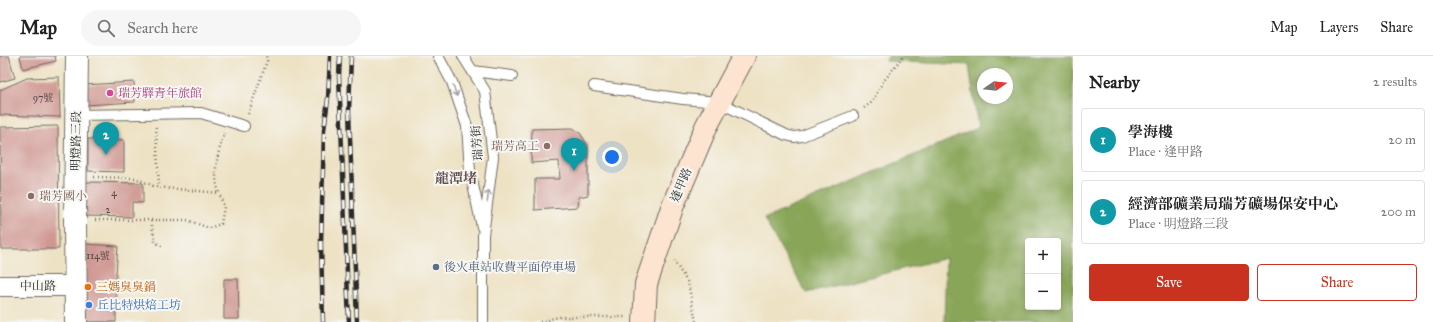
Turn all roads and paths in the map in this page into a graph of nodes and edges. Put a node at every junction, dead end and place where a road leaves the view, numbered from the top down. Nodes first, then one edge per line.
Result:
1 (77, 56) edge
2 (266, 56) edge
3 (438, 56) edge
4 (463, 56) edge
5 (470, 56) edge
6 (744, 56) edge
7 (903, 56) edge
8 (473, 71) junction
9 (512, 76) dead end
10 (594, 86) dead end
11 (719, 102) junction
12 (155, 114) junction
13 (77, 115) junction
14 (853, 116) joint
15 (227, 120) junction
16 (244, 126) joint
17 (76, 176) junction
18 (159, 187) junction
19 (219, 193) junction
20 (75, 220) junction
21 (151, 221) junction
22 (483, 235) junction
23 (163, 247) dead end
24 (658, 249) junction
25 (0, 286) edge
26 (76, 286) junction
27 (644, 319) edge
28 (76, 322) edge
29 (483, 322) edge
30 (540, 322) edge
31 (696, 322) edge

1 - 13 street, 明燈路三段
2 - 16 path
3 -> 22 lane, 瑞芳街
4 - 8 lane, 瑞芳街
5 - 8 lane
6 - 11 main road, 逢甲路
7 - 14 path
8 - 9 lane
22 -> 8 lane, 瑞芳街
10 - 11 lane
11 - 14 lane
11 - 24 main road, 逢甲路
12 - 13 lane
12 - 15 lane
12 - 18 path
13 - 17 street, 明燈路三段
15 - 16 lane
15 - 19 path
17 - 18 path
17 - 20 street, 明燈路三段
18 - 19 path
19 - 21 path
20 - 21 path
20 - 26 street, 明燈路三段
21 - 23 path
22 - 29 lane, 瑞芳街
24 - 27 main road, 逢甲路
24 - 31 path
25 - 26 street, 中山路
26 - 28 street, 明燈路三段
27 - 30 path

